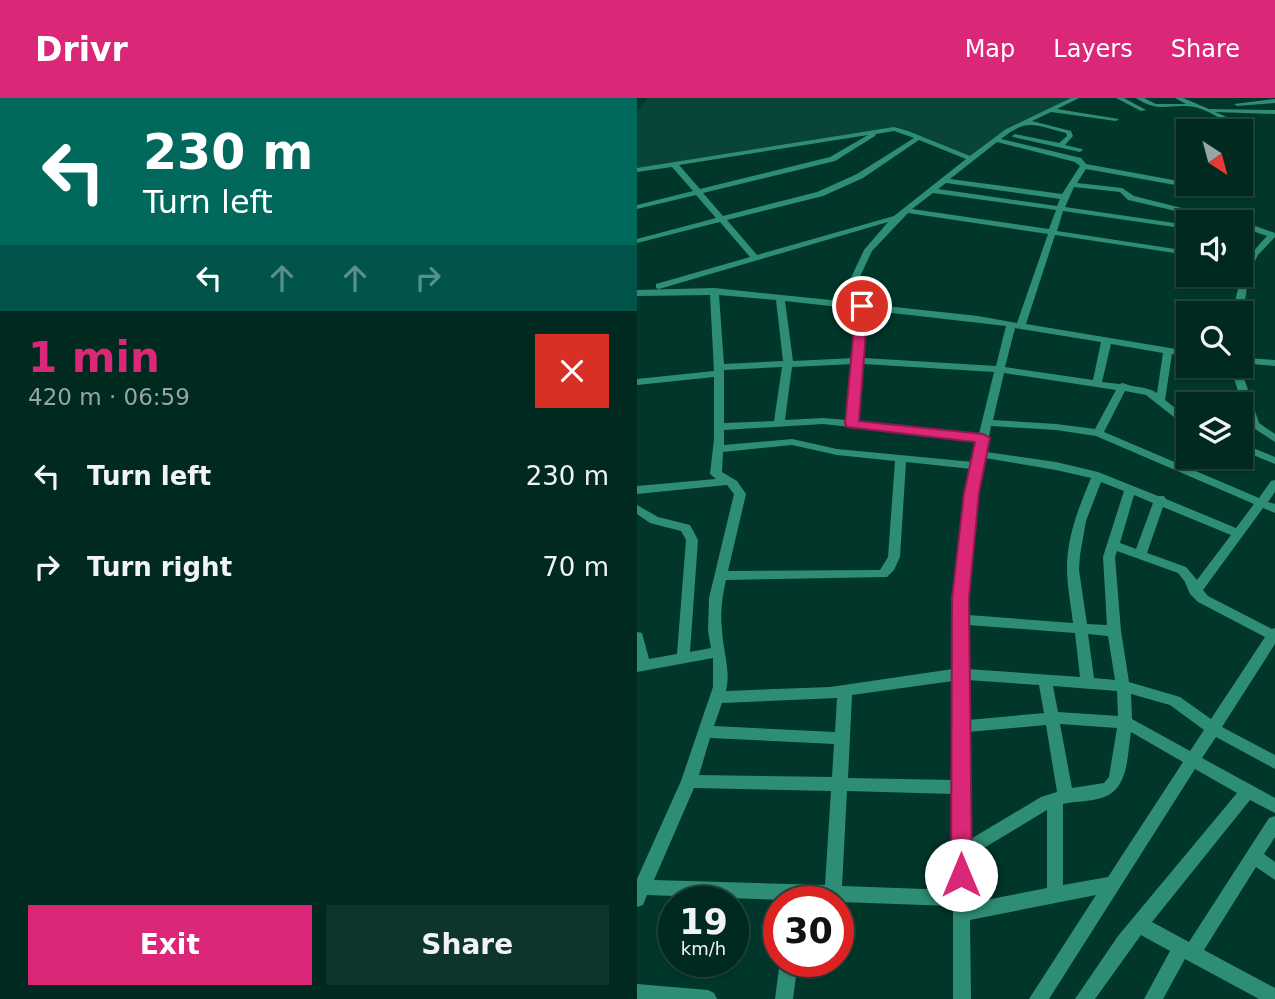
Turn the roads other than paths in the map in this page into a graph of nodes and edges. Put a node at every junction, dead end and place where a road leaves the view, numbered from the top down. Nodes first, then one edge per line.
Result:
1 (1076, 98) edge
2 (1119, 98) edge
3 (1139, 98) edge
4 (1178, 98) edge
5 (1233, 101) edge
6 (1275, 101) edge
7 (1191, 106) junction
8 (1049, 110) junction
9 (1143, 110) dead end
10 (1203, 110) junction
11 (1240, 111) junction
12 (1275, 112) edge
13 (1116, 119) dead end
14 (1224, 119) edge
15 (1243, 119) edge
16 (1023, 121) junction
17 (879, 131) junction
18 (919, 137) junction
19 (1001, 137) junction
20 (1060, 146) junction
21 (1080, 150) dead end
22 (971, 159) junction
23 (674, 164) junction
24 (1084, 166) junction
25 (638, 171) edge
26 (943, 180) junction
27 (1176, 183) edge
28 (1072, 185) junction
29 (931, 190) junction
30 (697, 193) junction
31 (1064, 197) junction
32 (1128, 197) junction
33 (637, 207) edge
34 (906, 209) junction
35 (1062, 209) junction
36 (1183, 210) edge
37 (1113, 216) junction
38 (897, 217) junction
39 (723, 221) junction
40 (1176, 225) edge
41 (1253, 228) edge
42 (1053, 234) junction
43 (637, 241) edge
44 (1176, 251) edge
45 (1253, 256) edge
46 (755, 258) junction
47 (714, 291) junction
48 (638, 293) edge
49 (780, 297) junction
50 (843, 304) junction
51 (862, 306) junction
52 (1016, 325) junction
53 (1107, 339) junction
54 (1168, 351) junction
55 (1176, 352) edge
56 (859, 361) junction
57 (1253, 361) edge
58 (788, 362) junction
59 (1275, 363) edge
60 (1000, 369) junction
61 (719, 370) junction
62 (1239, 378) edge
63 (637, 382) edge
64 (1097, 383) junction
65 (1123, 386) junction
66 (1161, 399) junction
67 (1176, 412) edge
68 (779, 422) junction
69 (986, 423) junction
70 (852, 424) junction
71 (719, 427) junction
72 (1098, 433) junction
73 (983, 438) junction
74 (1275, 439) edge
75 (718, 450) junction
76 (1253, 451) edge
77 (901, 458) junction
78 (979, 460) junction
79 (1275, 461) edge
80 (1098, 476) junction
81 (726, 482) junction
82 (1275, 484) edge
83 (1131, 488) junction
84 (637, 490) edge
85 (1160, 499) junction
86 (1261, 503) junction
87 (637, 509) edge
88 (1275, 509) edge
89 (1238, 533) junction
90 (1112, 545) junction
91 (1140, 555) junction
92 (721, 576) junction
93 (1195, 591) junction
94 (961, 619) junction
95 (1083, 629) junction
96 (1114, 631) junction
97 (1274, 634) edge
98 (637, 637) edge
99 (719, 652) junction
100 (683, 659) junction
101 (641, 666) edge
102 (960, 674) junction
103 (1045, 680) junction
104 (1088, 683) junction
105 (1124, 686) junction
106 (845, 691) junction
107 (717, 697) junction
108 (1052, 718) junction
109 (1125, 722) junction
110 (960, 727) junction
111 (1212, 728) junction
112 (706, 732) junction
113 (842, 738) junction
114 (1191, 759) junction
115 (1275, 763) edge
116 (689, 781) junction
117 (838, 784) junction
118 (961, 787) junction
119 (1248, 791) junction
120 (1060, 798) junction
121 (1275, 806) edge
122 (1275, 823) edge
123 (961, 853) junction
124 (1254, 856) junction
125 (1275, 872) edge
126 (1111, 884) junction
127 (833, 886) edge
128 (638, 891) edge
129 (1055, 895) junction
130 (763, 896) edge
131 (854, 896) edge
132 (962, 905) junction
133 (1139, 923) junction
134 (1187, 950) junction
135 (787, 977) edge
136 (637, 993) edge
137 (708, 999) edge
138 (784, 999) edge
139 (962, 999) edge
140 (1038, 999) edge
141 (1084, 999) edge
142 (1153, 999) edge
143 (1275, 999) edge

1 - 8 street
2 - 9 street
3 - 7 street
4 - 7 street
5 - 6 street
5 - 11 street
7 - 10 street
8 - 13 street
8 - 16 street
10 - 11 street
10 - 14 street
11 - 12 street
11 - 15 street
16 - 19 street
16 - 20 street
17 - 18 street
17 - 23 street
17 - 30 street
18 - 22 street
18 - 39 street
19 - 20 street
19 - 22 street
19 - 24 street
20 - 21 street
22 - 26 street
23 - 25 street
23 - 30 street
24 - 27 street
24 - 28 street
26 - 29 street
26 - 31 street
28 - 31 street
28 - 32 street
29 - 34 street
29 - 35 street
30 - 33 street
30 - 39 street
31 - 35 street
32 - 36 street
32 - 37 street
34 - 38 street
34 - 42 street
35 - 37 street
35 - 42 street
37 - 40 street
38 - 46 street
38 - 50 street
39 - 43 street
39 - 46 street
41 - 45 street
42 - 44 street
42 - 52 street
46 - 48 street
47 - 48 street
47 - 49 street
47 - 61 street
49 - 50 street
49 - 58 street
50 - 51 street
51 - 52 street
51 - 56 street
52 - 53 street
52 - 60 street
53 - 54 street
53 - 64 street
54 - 55 street
54 - 66 street
56 - 58 street
56 - 60 street
56 - 70 street
57 - 59 street
58 - 61 street
58 - 68 street
60 - 64 street
60 - 69 street
61 - 63 street
61 - 71 street
62 - 74 street
64 - 65 street
65 - 66 street
65 - 72 street
66 - 67 street
68 - 70 street
68 - 71 street
69 - 72 street
69 - 73 street
70 - 73 street
71 - 75 street
72 - 86 street
73 - 78 street
75 - 77 street
75 - 81 street
76 - 79 street
77 - 78 street
77 - 92 street
78 - 80 street
78 - 94 street
80 - 83 street
80 - 95 street
81 - 84 street
81 - 92 street
82 - 86 street
83 - 85 street
83 - 90 street
85 - 89 street
85 - 91 street
86 - 88 street
86 - 89 street
87 - 100 street
89 - 93 street
90 - 91 street
90 - 96 street
91 - 93 street
92 - 99 street
93 - 97 street
94 - 95 street
94 - 102 street
95 - 96 street
95 - 104 street
96 - 105 street
97 - 111 street
98 - 101 street
99 - 100 street
99 - 107 street
100 - 101 street
102 - 103 street
102 - 106 street
102 - 110 street
103 - 104 street
103 - 108 street
104 - 105 street
105 - 109 street
105 - 111 street
106 - 107 street
106 - 113 street
107 - 112 street
108 - 109 street
108 - 110 street
108 - 120 street
109 - 114 street
109 - 120 street
110 - 118 street
111 - 114 street
111 - 115 street
112 - 113 street
112 - 116 street
113 - 117 street
114 - 119 street
114 - 126 street
116 - 117 street
116 - 128 street
117 - 118 street
117 - 127 street
118 - 123 street
119 - 121 street
119 - 133 street
120 - 123 street
120 - 129 street
122 - 124 street
123 - 132 street
124 - 125 street
124 - 134 street
126 - 129 street
126 - 140 street
128 - 130 street
129 - 132 street
131 - 132 street
132 - 139 street
133 - 134 street
133 - 141 street
134 - 142 street
134 - 143 street
135 - 138 street
136 - 137 street

